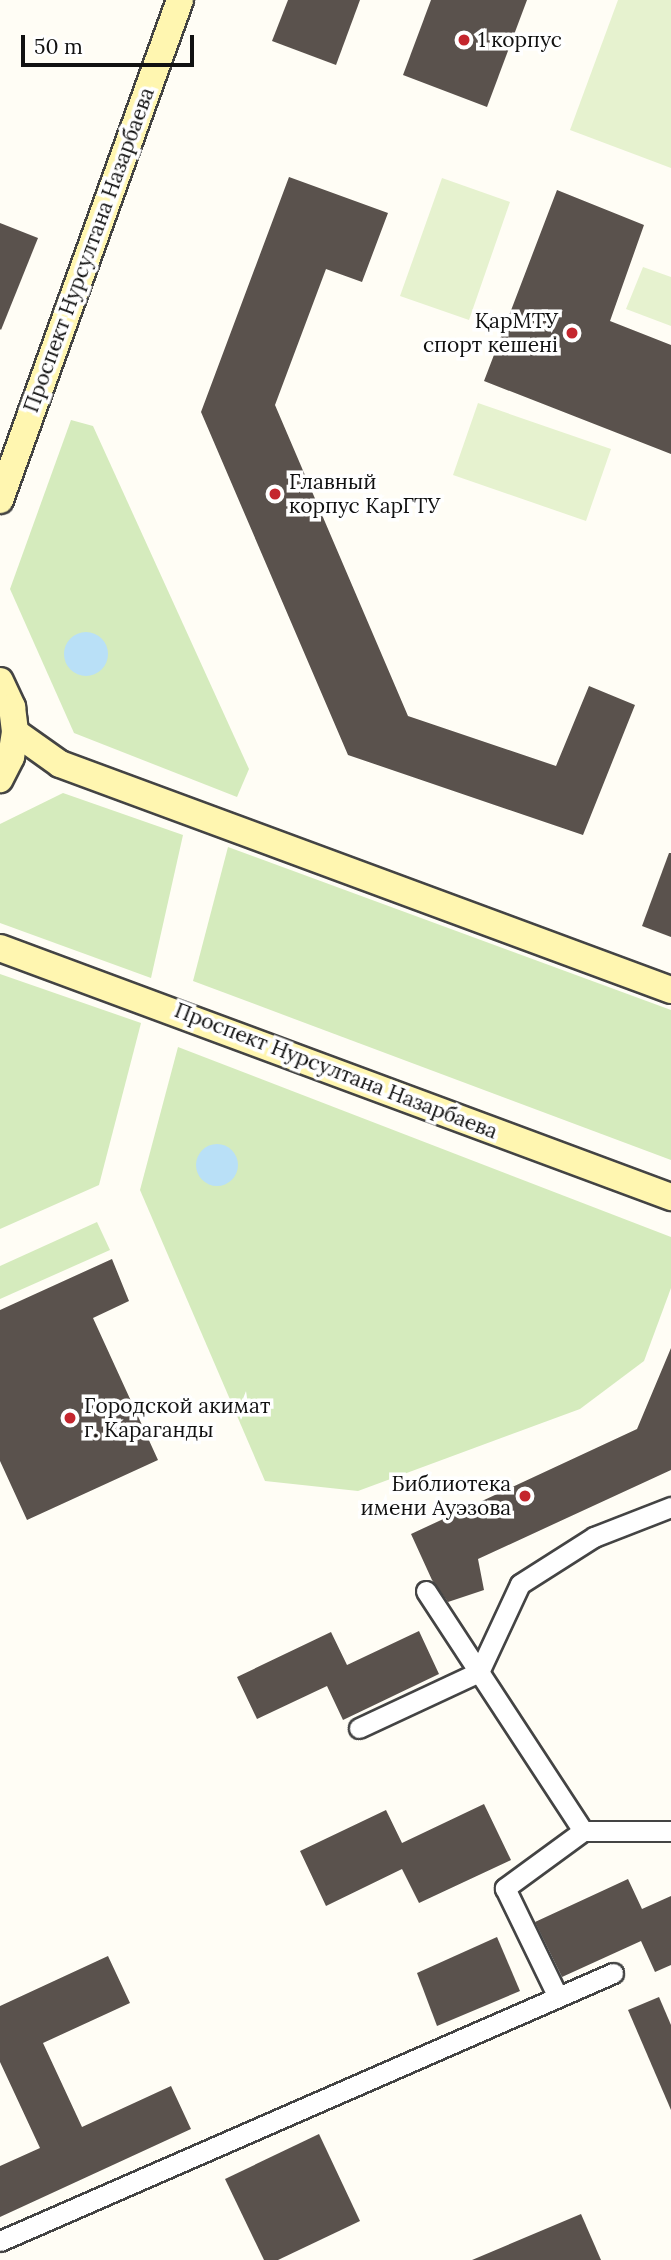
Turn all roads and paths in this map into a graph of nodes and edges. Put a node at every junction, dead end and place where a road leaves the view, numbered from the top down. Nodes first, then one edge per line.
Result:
1 (180, 0) edge
2 (0, 500) edge
3 (0, 681) edge
4 (15, 732) junction
5 (0, 779) edge
6 (0, 948) edge
7 (671, 990) edge
8 (671, 1197) edge
9 (671, 1507) edge
10 (426, 1591) dead end
11 (478, 1672) junction
12 (359, 1728) dead end
13 (583, 1831) junction
14 (671, 1831) edge
15 (613, 1973) dead end
16 (558, 1997) junction
17 (0, 2241) edge

1 - 2 main road, Проспект Нурсултана Назарбаева
3 - 4 main road
4 - 5 main road
4 - 7 main road
6 - 8 main road, Проспект Нурсултана Назарбаева
9 - 11 street
10 - 11 street
11 - 12 street
11 - 13 street
13 - 14 street
13 - 16 street
15 - 16 street
16 - 17 street

